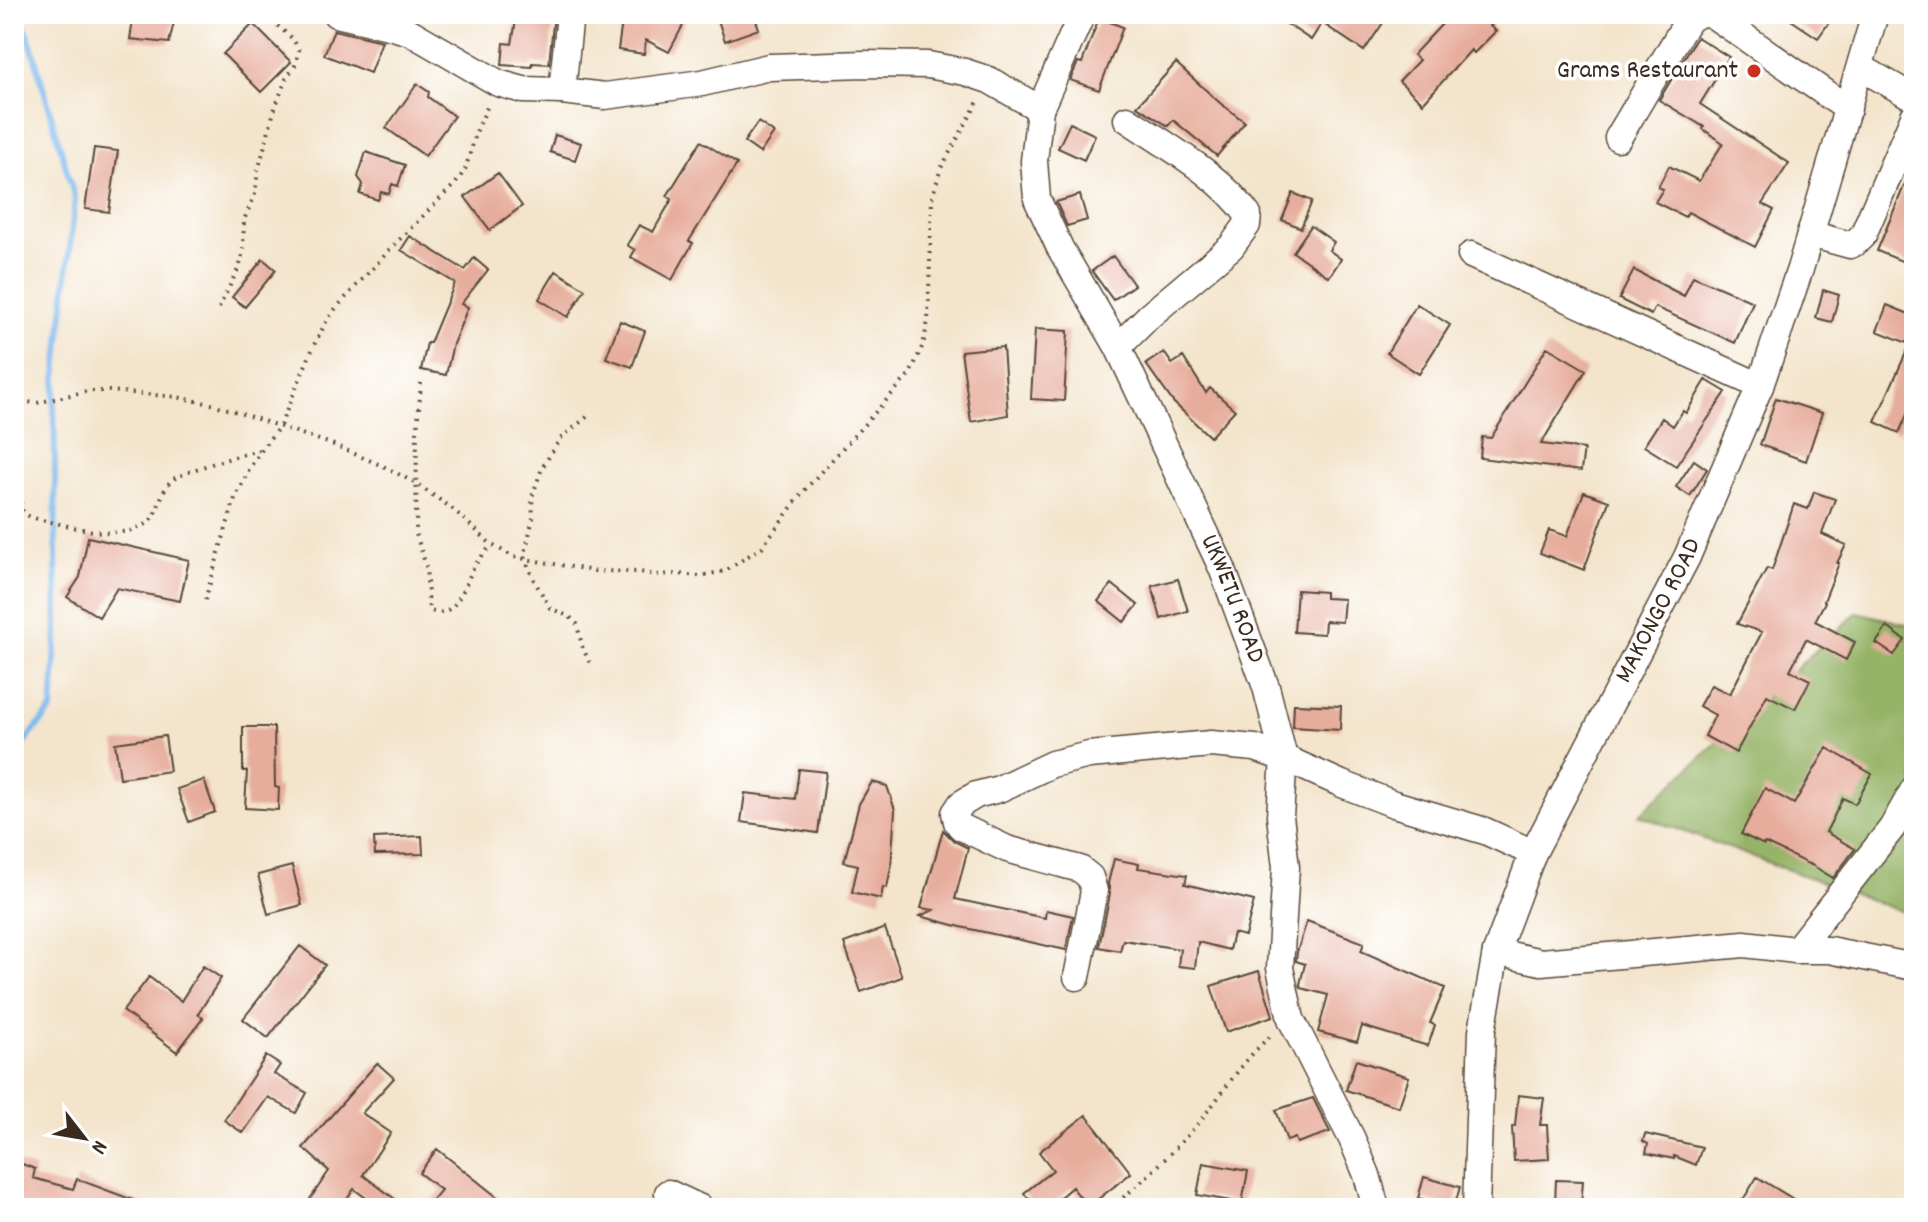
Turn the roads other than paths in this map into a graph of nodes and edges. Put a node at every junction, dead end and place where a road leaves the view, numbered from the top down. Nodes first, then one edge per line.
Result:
1 (336, 14) edge
2 (570, 14) edge
3 (1082, 14) edge
4 (1699, 14) edge
5 (1709, 14) edge
6 (1875, 14) edge
7 (1860, 67) junction
8 (562, 91) junction
9 (1914, 98) edge
10 (1040, 109) junction
11 (1848, 109) junction
12 (1914, 116) edge
13 (1127, 119) dead end
14 (1618, 138) dead end
15 (1810, 234) junction
16 (1471, 255) dead end
17 (1118, 347) junction
18 (1760, 386) junction
19 (1284, 758) junction
20 (1914, 789) edge
21 (1533, 853) junction
22 (1796, 950) junction
23 (1496, 952) junction
24 (1914, 967) edge
25 (1077, 977) dead end
26 (668, 1193) dead end
27 (700, 1208) edge
28 (1376, 1208) edge
29 (1476, 1208) edge

1 - 8 street
2 - 8 street
3 - 10 street, UKWETU ROAD
4 - 14 street
5 - 11 street
6 - 7 street, MAKONGO ROAD
7 - 9 street
7 - 11 street, MAKONGO ROAD
8 - 10 street
10 - 17 street, UKWETU ROAD
11 - 15 street, MAKONGO ROAD
12 - 15 street
13 - 17 street
15 - 18 street, MAKONGO ROAD
16 - 18 street
17 - 19 street, UKWETU ROAD
18 - 21 street, MAKONGO ROAD
19 - 21 street
19 - 25 street
19 - 28 street, UKWETU ROAD
20 - 22 street
21 - 23 street, MAKONGO ROAD
22 - 23 street
22 - 24 street
23 - 29 street, MAKONGO ROAD
26 - 27 street

